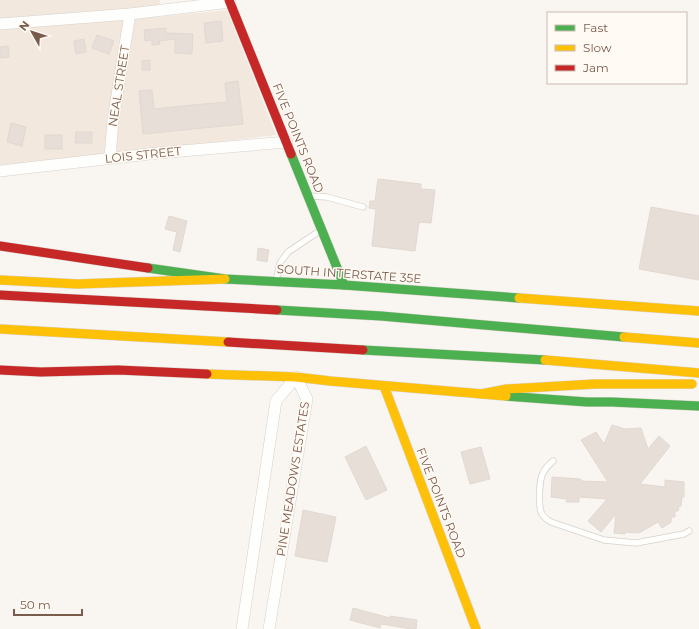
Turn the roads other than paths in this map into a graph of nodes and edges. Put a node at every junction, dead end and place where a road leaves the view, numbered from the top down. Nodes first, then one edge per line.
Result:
1 (230, 1) edge
2 (130, 14) junction
3 (0, 24) edge
4 (286, 142) junction
5 (110, 158) junction
6 (0, 171) edge
7 (309, 196) junction
8 (363, 207) dead end
9 (322, 229) junction
10 (0, 246) edge
11 (225, 279) junction
12 (0, 280) edge
13 (276, 281) junction
14 (344, 285) junction
15 (0, 294) edge
16 (699, 312) edge
17 (0, 330) edge
18 (699, 343) edge
19 (0, 370) edge
20 (699, 373) edge
21 (296, 377) junction
22 (699, 383) edge
23 (384, 386) junction
24 (481, 394) junction
25 (699, 406) edge
26 (553, 461) dead end
27 (689, 531) dead end
28 (242, 629) edge
29 (269, 629) edge
30 (476, 629) edge

1 - 2 street
1 - 4 main road, FIVE POINTS ROAD
2 - 3 street
2 - 5 street, NEAL STREET
4 - 5 street, LOIS STREET
4 - 7 main road, FIVE POINTS ROAD
5 - 6 street, LOIS STREET
7 - 8 lane
7 - 9 main road, FIVE POINTS ROAD
9 - 13 lane
9 - 14 main road, FIVE POINTS ROAD
10 - 11 main road, SOUTH INTERSTATE 35E
11 - 12 main road
11 - 13 main road, SOUTH INTERSTATE 35E
13 - 14 main road, SOUTH INTERSTATE 35E
14 - 16 main road, SOUTH INTERSTATE 35E
15 - 18 main road
17 - 20 main road
19 - 21 main road
21 - 23 main road
21 - 28 street, PINE MEADOWS ESTATES
21 - 29 street, PINE MEADOWS ESTATES
22 - 24 main road
23 - 24 main road
23 - 30 main road, FIVE POINTS ROAD
24 - 25 main road
26 - 27 lane

